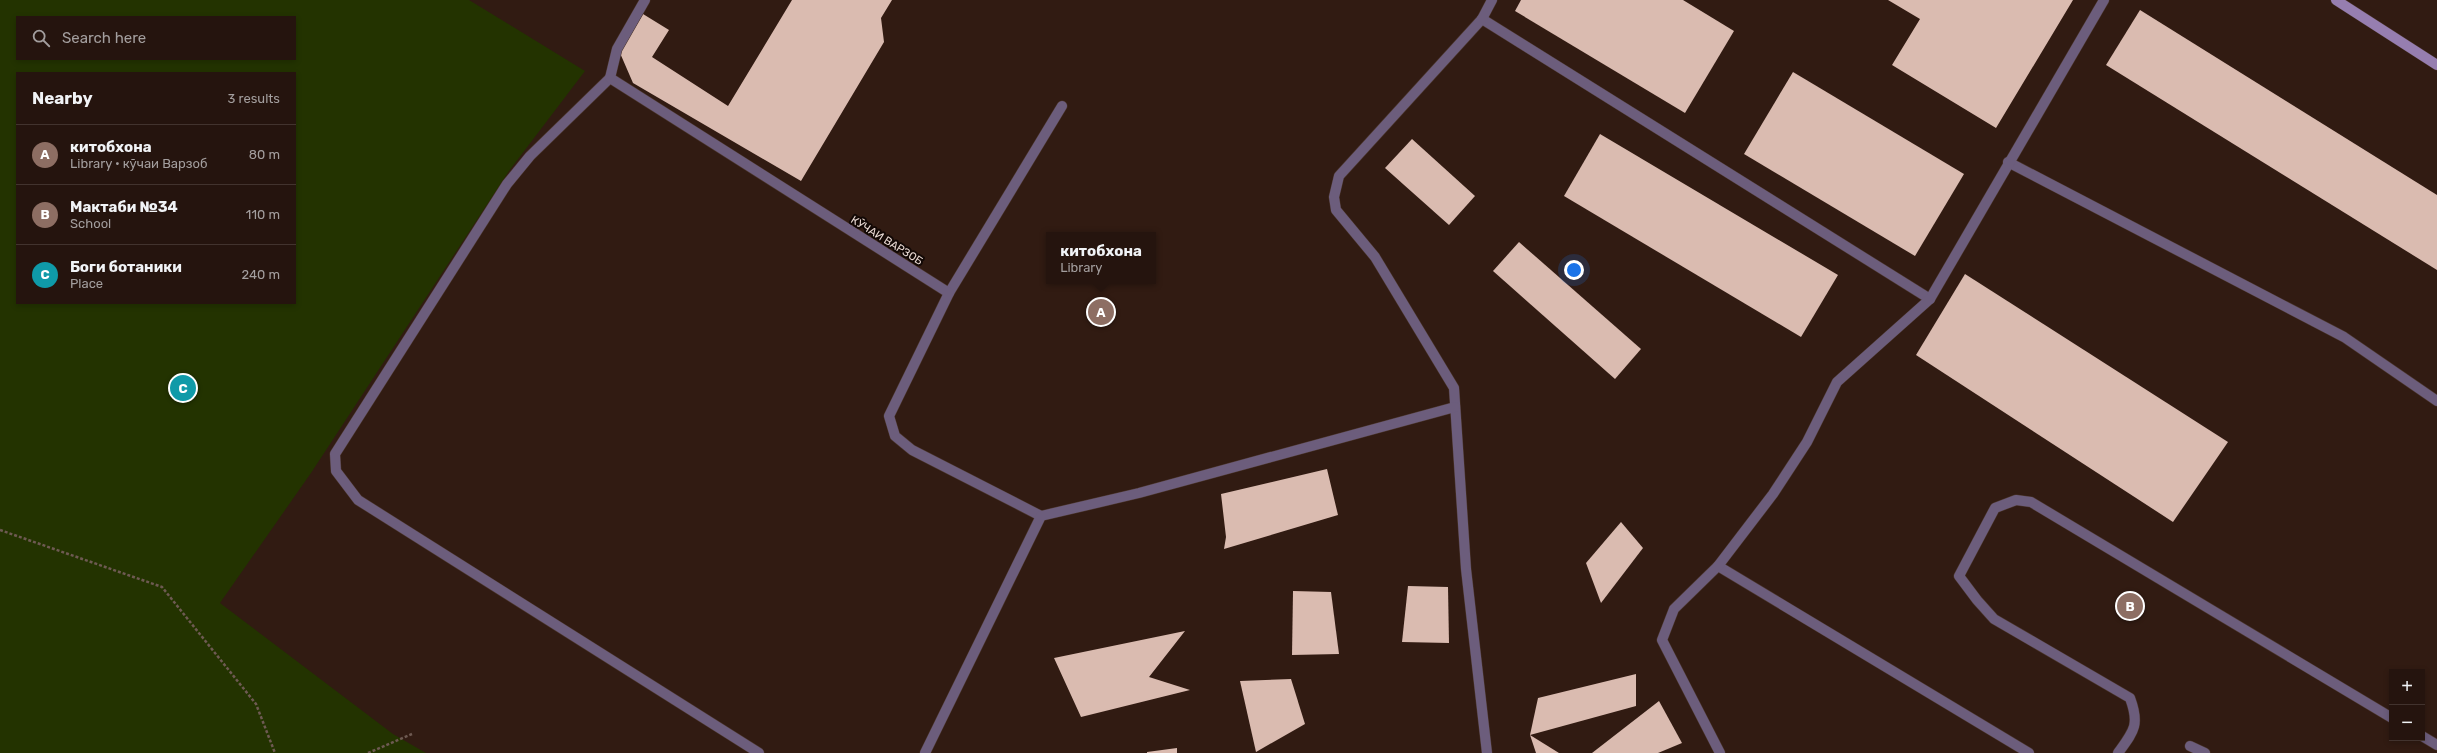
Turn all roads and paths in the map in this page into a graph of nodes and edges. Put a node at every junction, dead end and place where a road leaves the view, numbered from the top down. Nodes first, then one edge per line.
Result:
1 (645, 0) edge
2 (1492, 0) edge
3 (2104, 0) edge
4 (2336, 0) edge
5 (1482, 19) junction
6 (2437, 65) edge
7 (610, 78) junction
8 (1062, 106) dead end
9 (2008, 162) junction
10 (949, 293) junction
11 (1930, 299) junction
12 (2437, 401) edge
13 (1455, 407) junction
14 (1042, 516) junction
15 (0, 530) edge
16 (1718, 566) junction
17 (2389, 716) edge
18 (412, 734) dead end
19 (2425, 738) edge
20 (2437, 745) edge
21 (2190, 746) dead end
22 (275, 753) edge
23 (368, 753) edge
24 (759, 753) edge
25 (925, 753) edge
26 (1487, 753) edge
27 (1720, 753) edge
28 (2029, 753) edge
29 (2118, 753) edge
30 (2205, 753) edge

1 - 7 street
2 - 5 street
3 - 9 street
4 - 6 main road
5 - 11 street
5 - 13 street
7 - 10 street, КӮЧАИ ВАРЗОБ
7 - 24 street
8 - 10 street
9 - 11 street
9 - 12 street
10 - 14 street
11 - 16 street
13 - 14 street
13 - 26 street
14 - 25 street
15 - 22 path
16 - 27 street
16 - 28 street
17 - 29 street
18 - 23 path
19 - 20 street
21 - 30 street

